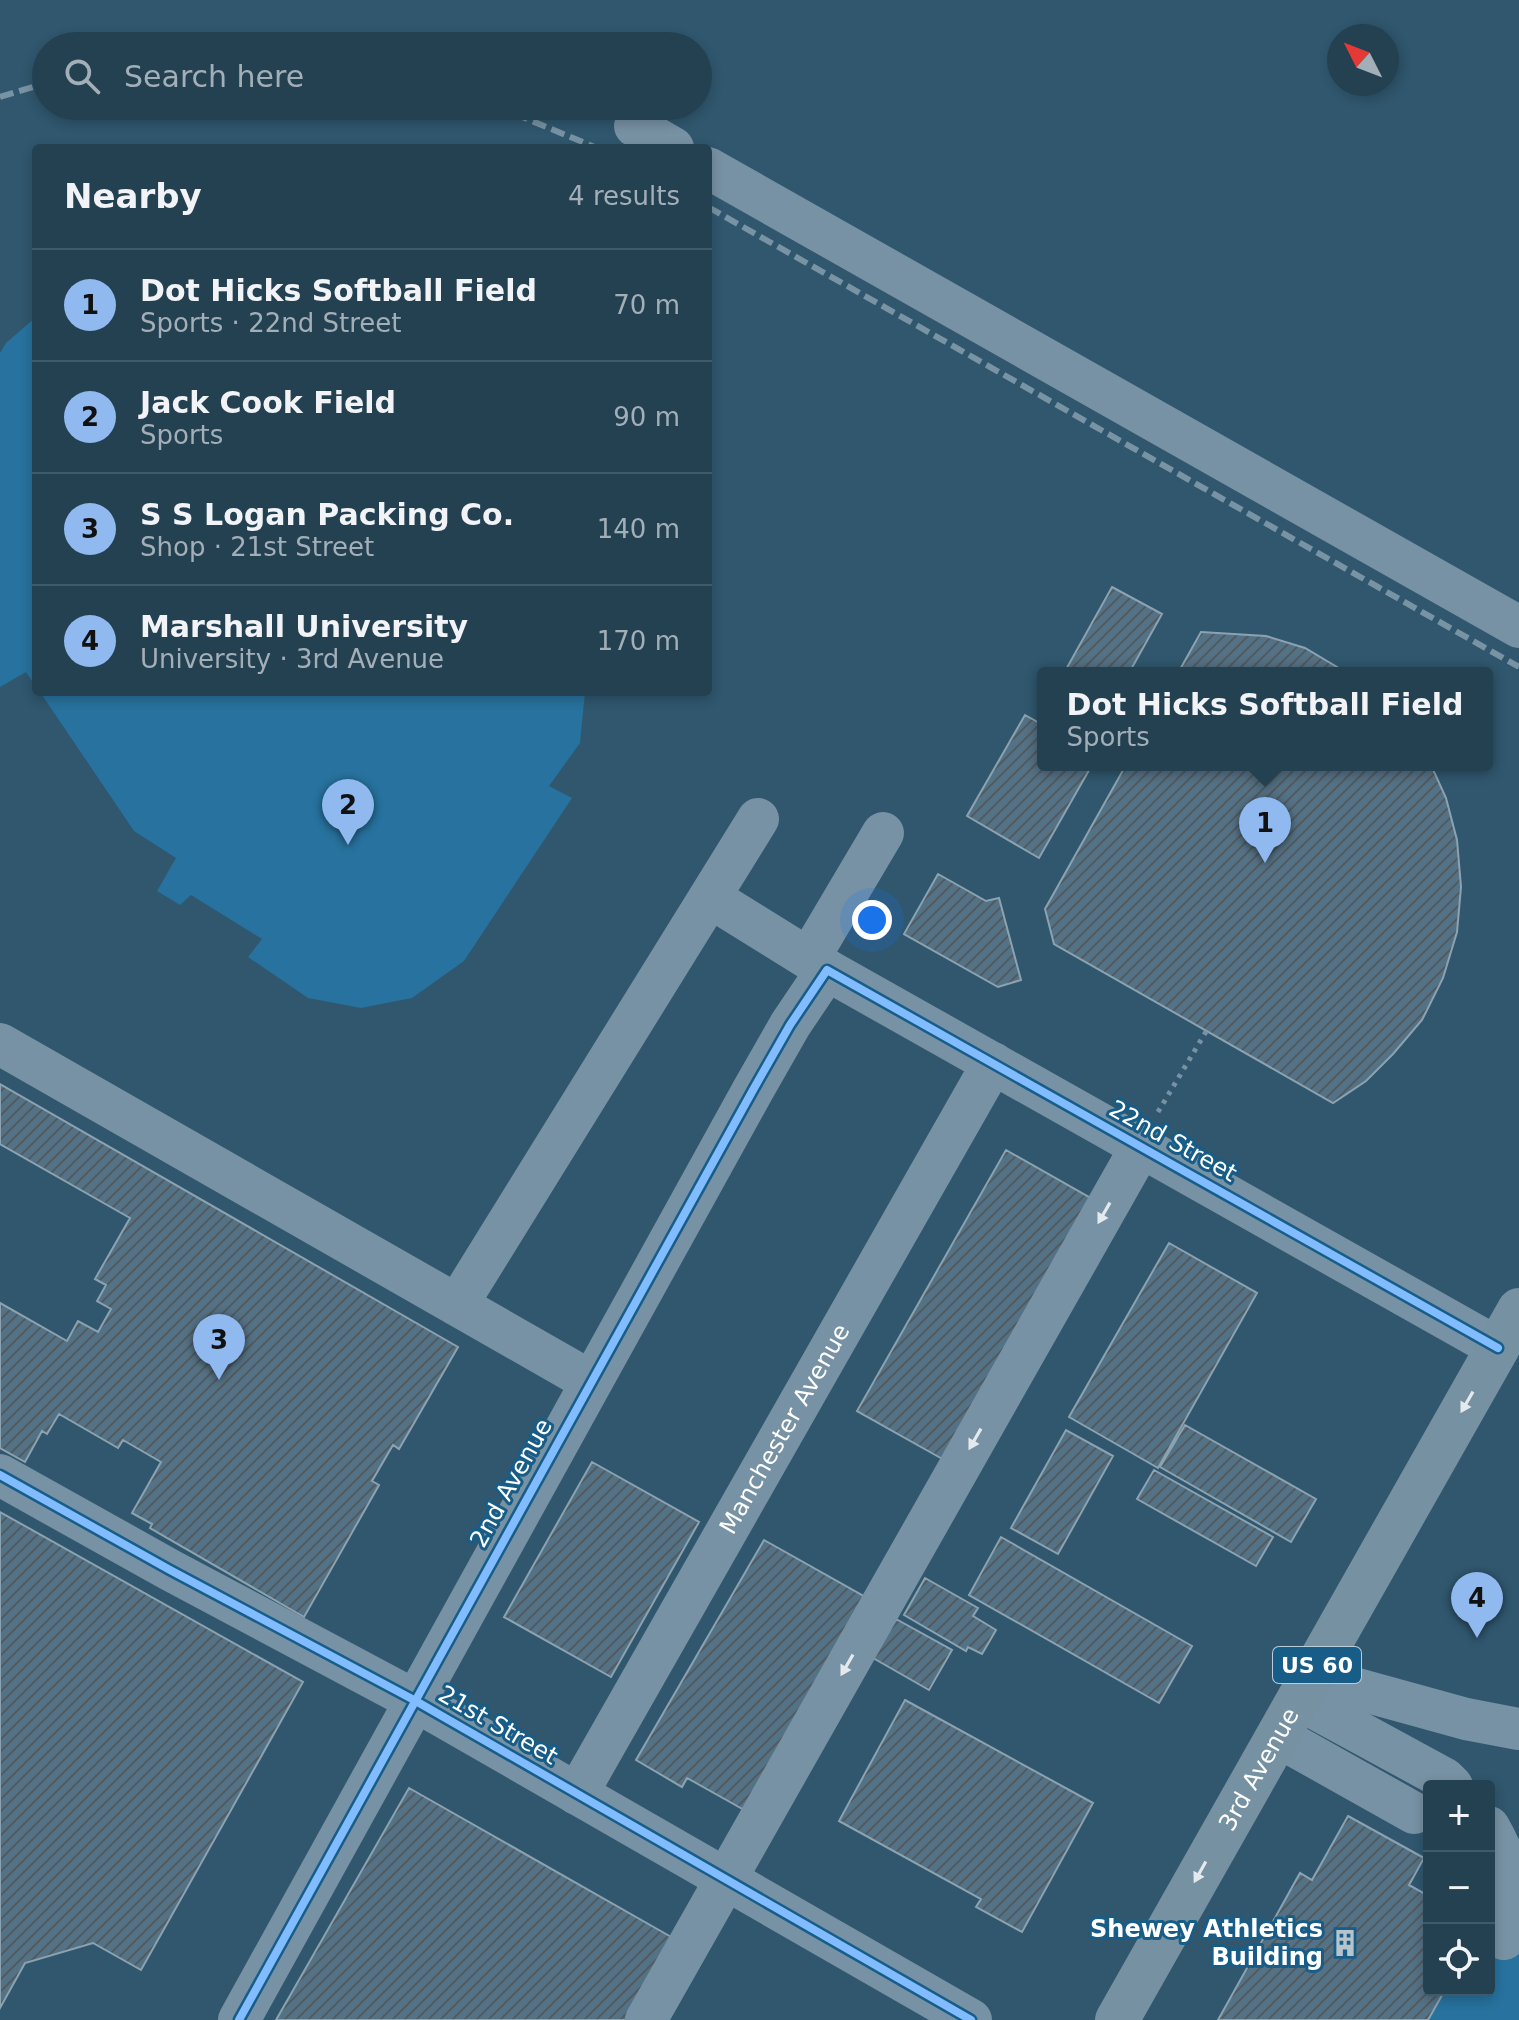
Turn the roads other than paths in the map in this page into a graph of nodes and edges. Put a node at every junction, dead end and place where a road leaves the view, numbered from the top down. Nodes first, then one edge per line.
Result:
1 (635, 126) dead end
2 (666, 144) edge
3 (712, 170) edge
4 (1519, 627) edge
5 (758, 819) dead end
6 (883, 833) dead end
7 (711, 898) junction
8 (818, 964) junction
9 (0, 1044) edge
10 (993, 1063) junction
11 (1148, 1132) junction
12 (457, 1305) junction
13 (1519, 1310) edge
14 (1498, 1348) junction
15 (590, 1381) junction
16 (0, 1475) edge
17 (414, 1700) junction
18 (1295, 1704) junction
19 (1519, 1729) edge
20 (1446, 1780) edge
21 (577, 1794) junction
22 (1414, 1813) dead end
23 (1495, 1837) edge
24 (725, 1881) junction
25 (1504, 1939) dead end
26 (239, 2020) edge
27 (646, 2020) edge
28 (971, 2020) edge
29 (1117, 2020) edge

1 - 2 street
3 - 4 street
5 - 7 street
6 - 8 street, 2nd Avenue
7 - 8 street, 22nd Street
7 - 12 street
8 - 10 street, 22nd Street
8 - 15 street, 2nd Avenue
9 - 12 street
10 - 11 street, 22nd Street
10 - 21 street, Manchester Avenue
11 - 14 street, 22nd Street
11 -> 24 street
12 - 15 street
13 - 14 main road, 3rd Avenue / US 60
14 -> 18 main road, 3rd Avenue / US 60
15 - 17 street, 2nd Avenue
16 - 17 street, 21st Street
17 - 21 street, 21st Street
17 - 26 street, 2nd Avenue
18 - 19 street
18 - 20 street
18 - 22 street
18 -> 29 main road, 3rd Avenue / US 60
21 - 24 street, 21st Street
23 - 25 street
24 - 27 street
24 - 28 street, 21st Street

